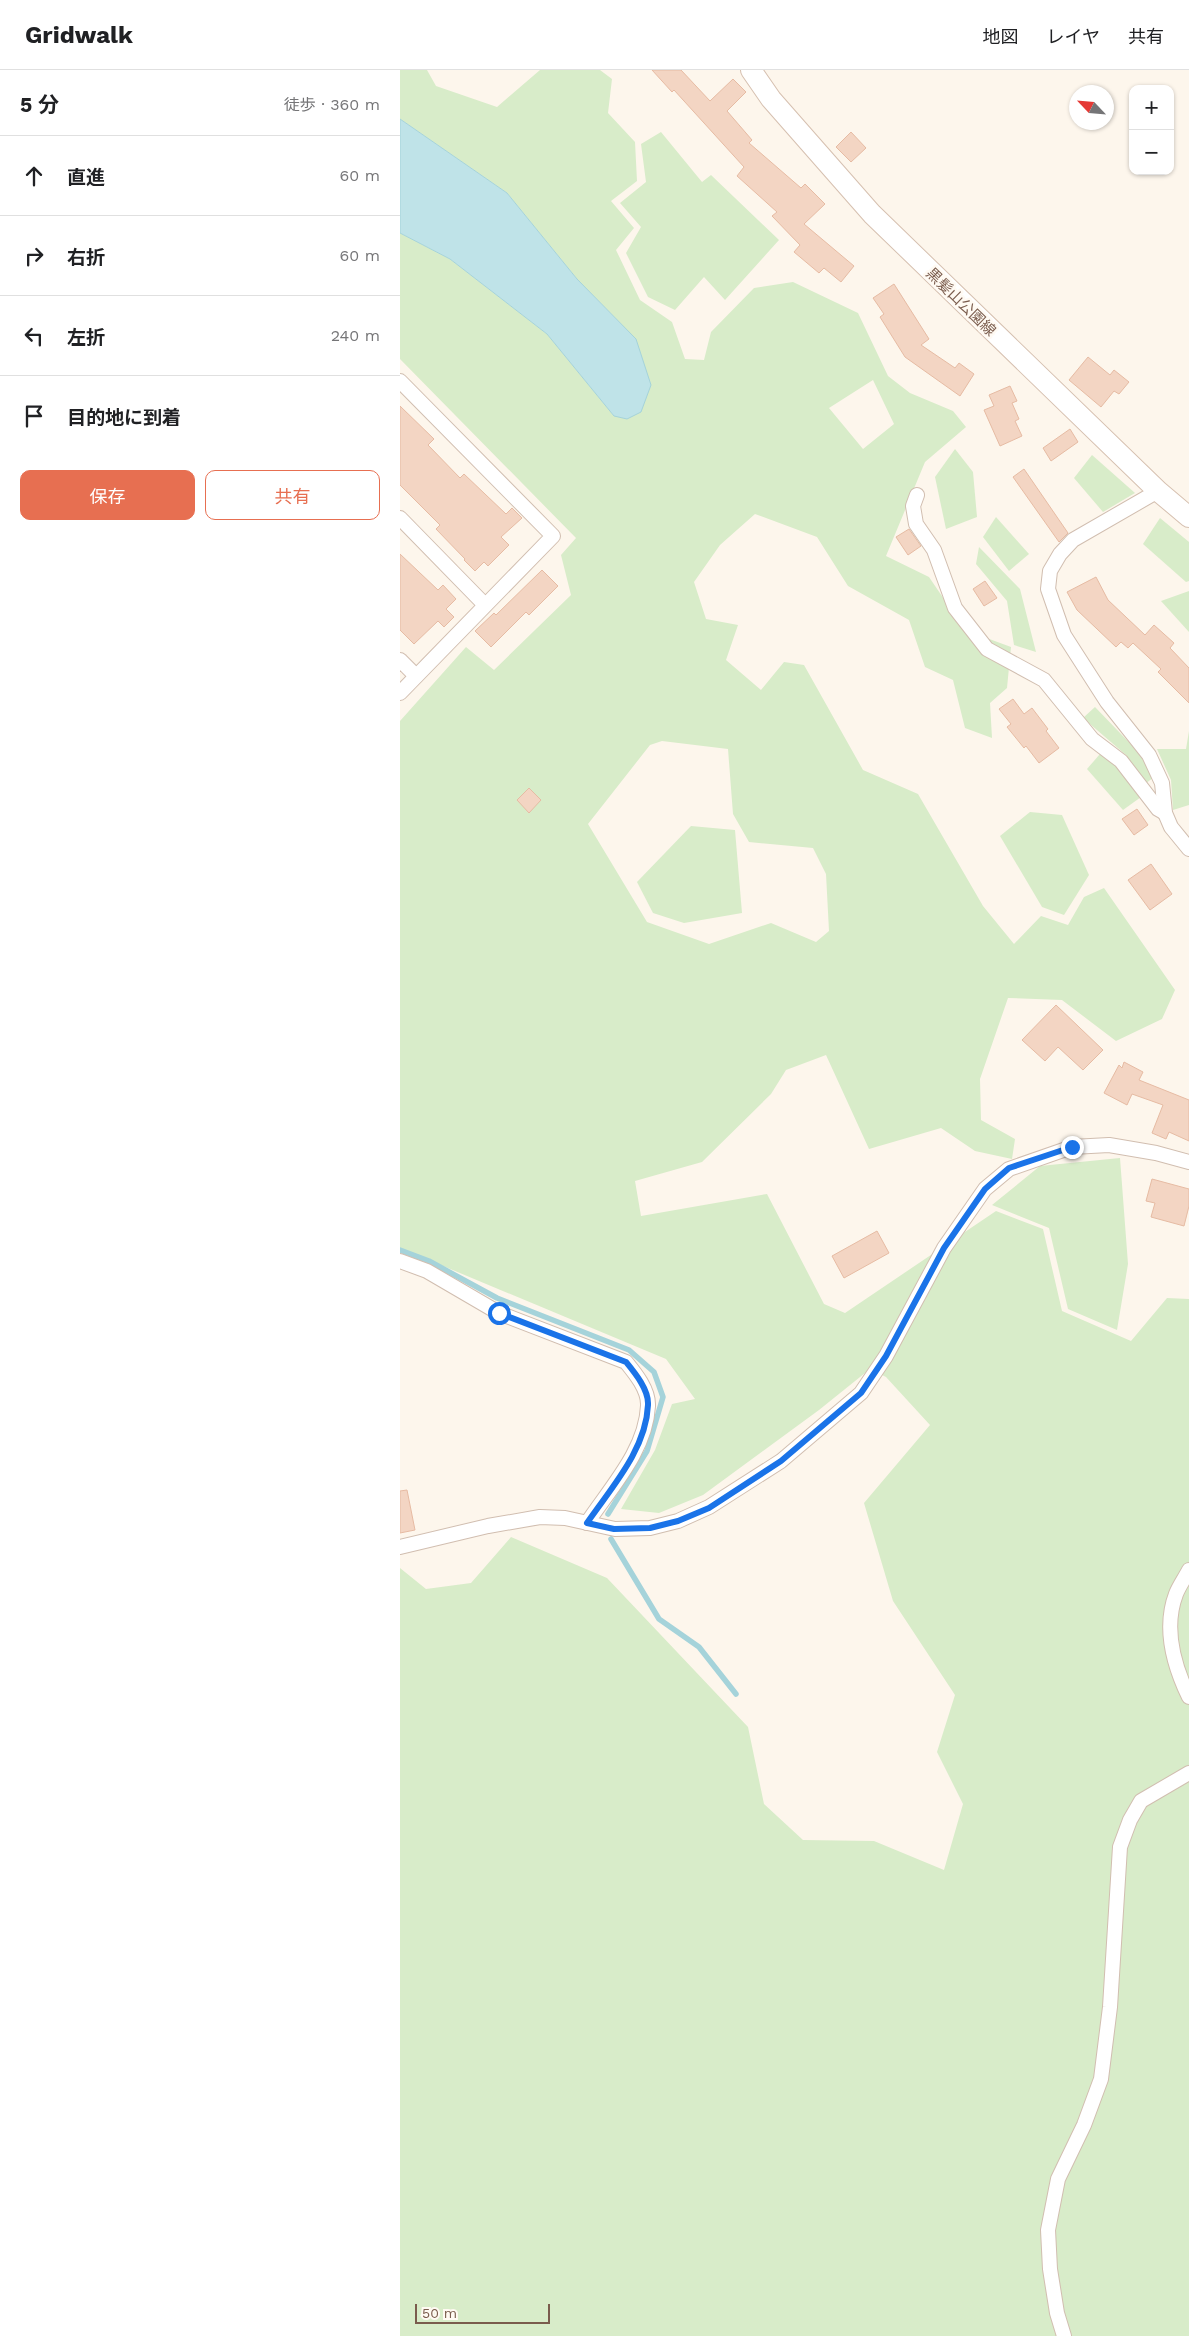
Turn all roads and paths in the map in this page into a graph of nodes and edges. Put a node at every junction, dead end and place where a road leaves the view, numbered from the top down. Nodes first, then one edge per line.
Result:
1 (752, 70) edge
2 (400, 381) edge
3 (1158, 491) junction
4 (917, 495) dead end
5 (1189, 517) edge
6 (400, 518) edge
7 (485, 605) junction
8 (400, 660) edge
9 (416, 676) junction
10 (400, 693) edge
11 (1166, 813) junction
12 (1189, 849) edge
13 (1189, 1162) edge
14 (400, 1261) edge
15 (587, 1523) junction
16 (400, 1547) edge
17 (1189, 1570) edge
18 (1189, 1697) edge
19 (1189, 1773) edge
20 (1064, 2336) edge

1 - 3 main road, 黒髪山公園線
2 - 7 street
3 - 5 main road, 黒髪山公園線
3 - 11 street
4 - 11 street
6 - 7 street
7 - 9 street
8 - 9 street
9 - 10 street
11 - 12 street
13 - 15 street
14 - 15 street
15 - 16 street
17 - 18 street
19 - 20 street

